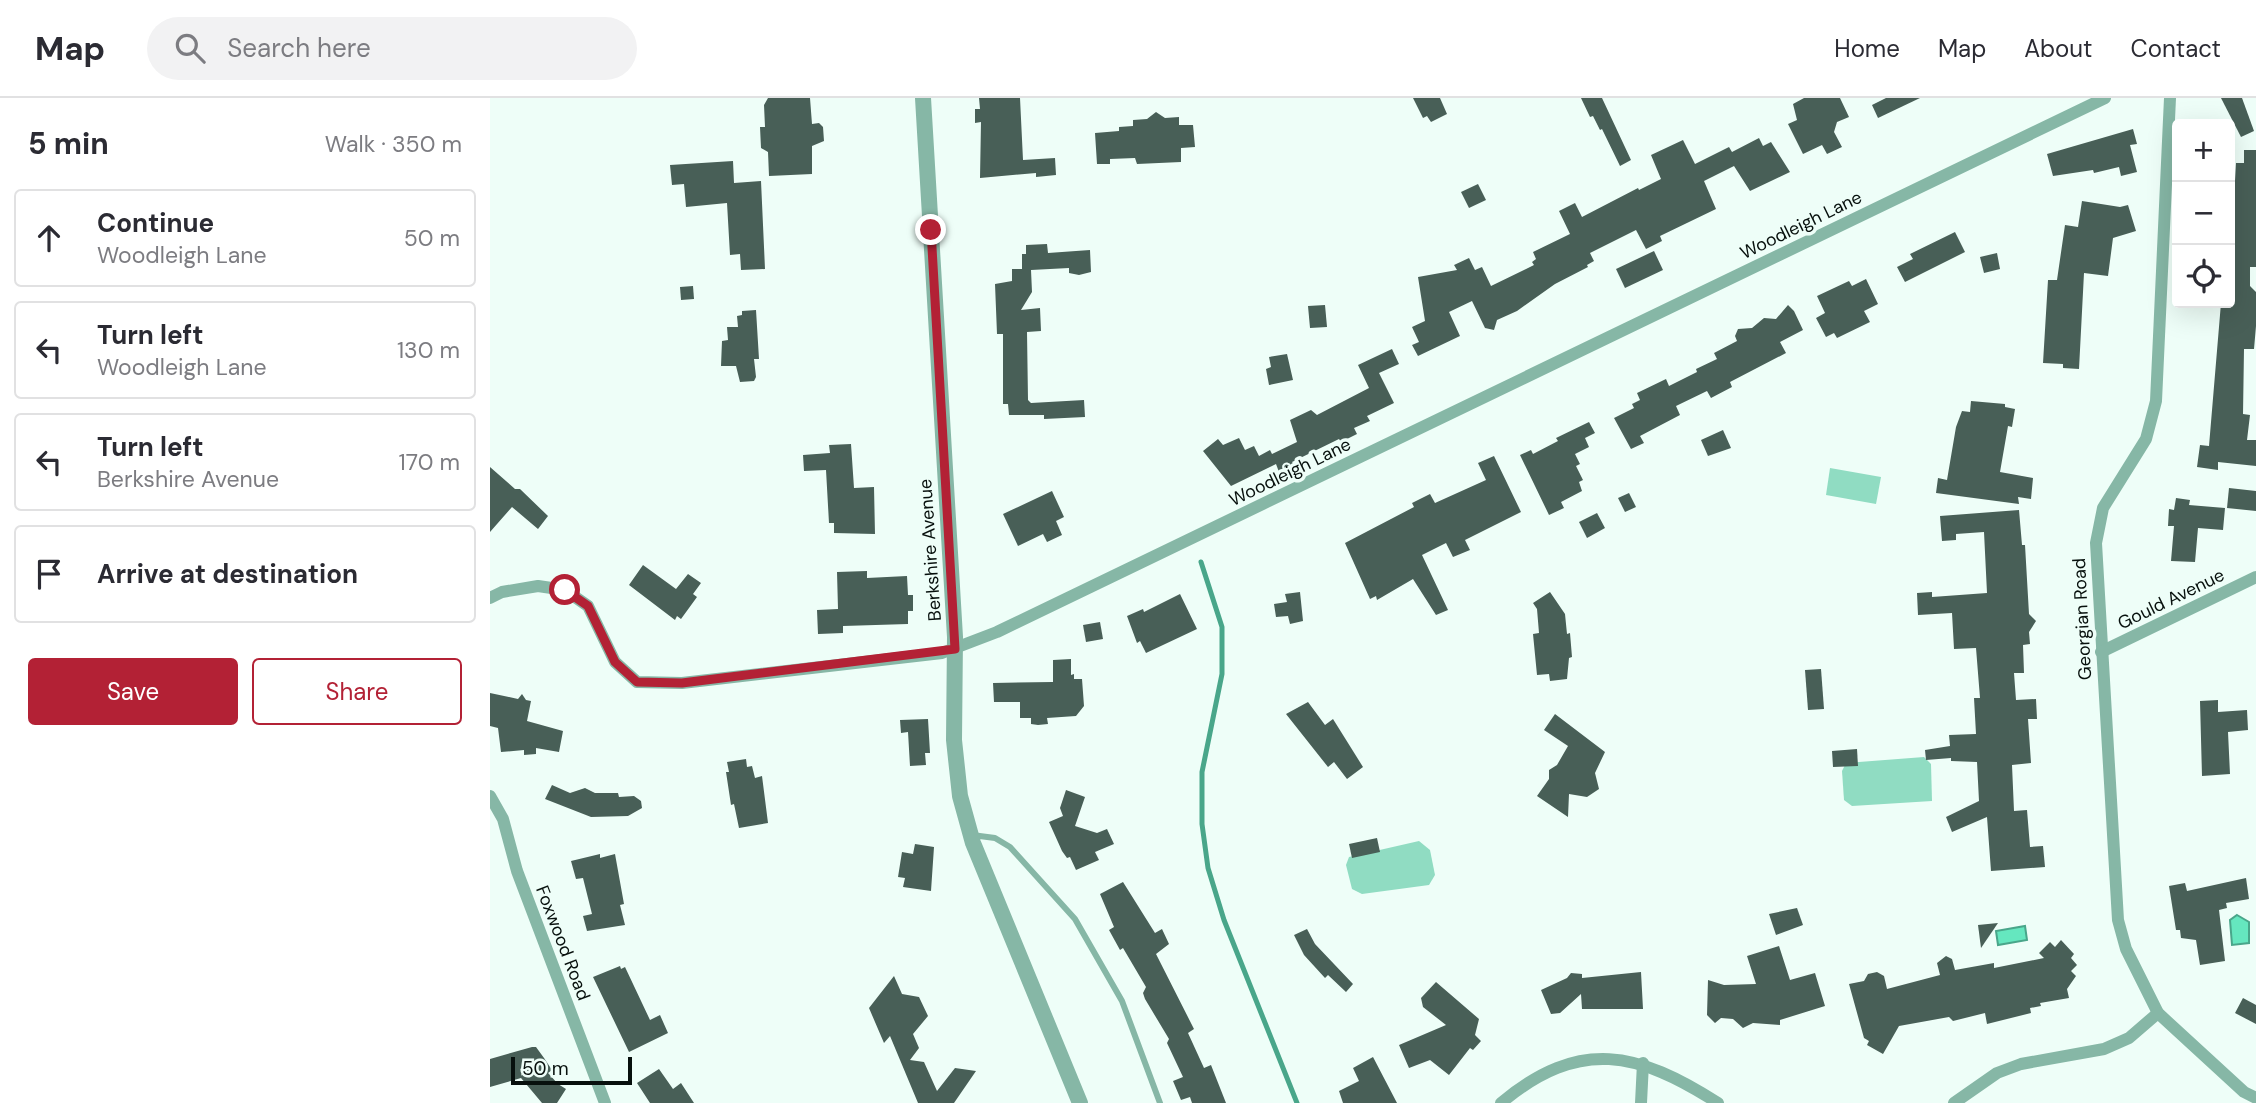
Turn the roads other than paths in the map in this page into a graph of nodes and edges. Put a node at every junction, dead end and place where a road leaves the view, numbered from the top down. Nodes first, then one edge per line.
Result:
1 (923, 98) edge
2 (2105, 98) edge
3 (2170, 98) edge
4 (2256, 577) edge
5 (490, 597) edge
6 (955, 649) junction
7 (2101, 652) junction
8 (490, 796) edge
9 (970, 835) junction
10 (2158, 1013) junction
11 (1643, 1063) junction
12 (2256, 1098) edge
13 (605, 1103) edge
14 (1080, 1103) edge
15 (1160, 1103) edge
16 (1501, 1103) edge
17 (1641, 1103) edge
18 (1718, 1103) edge
19 (1954, 1103) edge

1 - 6 street, Berkshire Avenue
2 - 6 street, Woodleigh Lane
3 - 7 street, Georgian Road
4 - 7 street, Gould Avenue
5 - 6 street, Woodleigh Lane
6 - 9 street, Berkshire Avenue
7 - 10 street, Georgian Road
8 - 13 street, Foxwood Road
9 - 14 street, Berkshire Avenue
9 - 15 lane
10 - 12 street, Georgian Road
10 - 19 street
11 - 16 street
11 - 17 street
11 - 18 street

